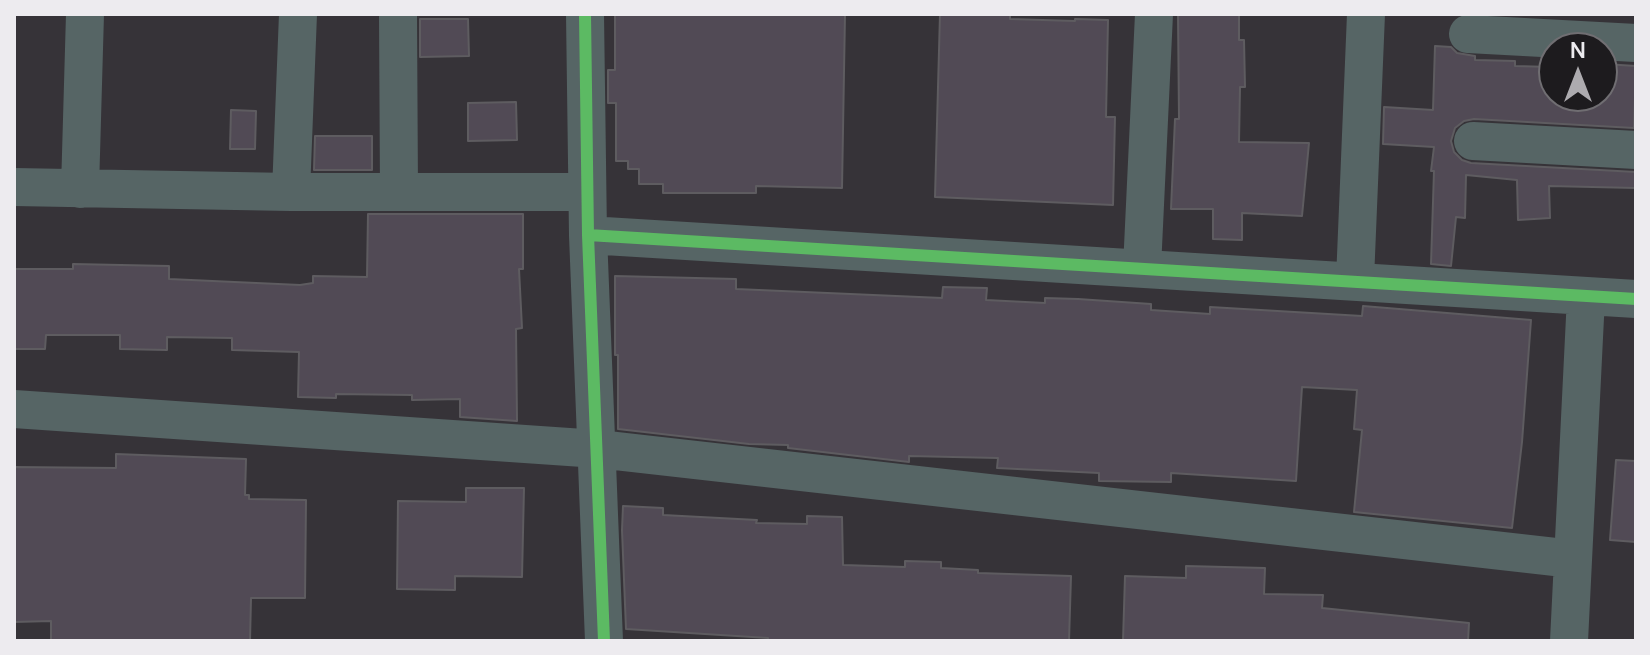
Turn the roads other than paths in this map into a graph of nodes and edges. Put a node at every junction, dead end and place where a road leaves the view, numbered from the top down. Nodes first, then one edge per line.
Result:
1 (85, 14) edge
2 (298, 14) edge
3 (398, 14) edge
4 (585, 14) edge
5 (1154, 14) edge
6 (1366, 14) edge
7 (1468, 34) dead end
8 (1636, 43) edge
9 (1473, 141) dead end
10 (1636, 150) edge
11 (14, 187) edge
12 (80, 189) junction
13 (291, 192) junction
14 (399, 192) junction
15 (587, 192) junction
16 (588, 235) junction
17 (1142, 268) junction
18 (1355, 280) junction
19 (1586, 297) junction
20 (1636, 299) edge
21 (14, 409) edge
22 (598, 449) junction
23 (1573, 559) junction
24 (604, 641) edge
25 (1569, 641) edge

1 - 12 street
2 - 13 street
3 - 14 street
4 - 15 street
5 - 17 street
6 - 18 street
7 - 8 street
9 - 10 street
11 - 12 street
12 - 13 street
13 - 14 street
14 - 15 street
15 - 16 street
16 - 17 street
16 - 22 street
17 - 18 street
18 - 19 street
19 - 20 street
19 - 23 street
21 - 22 street
22 - 23 street
22 - 24 street
23 - 25 street

